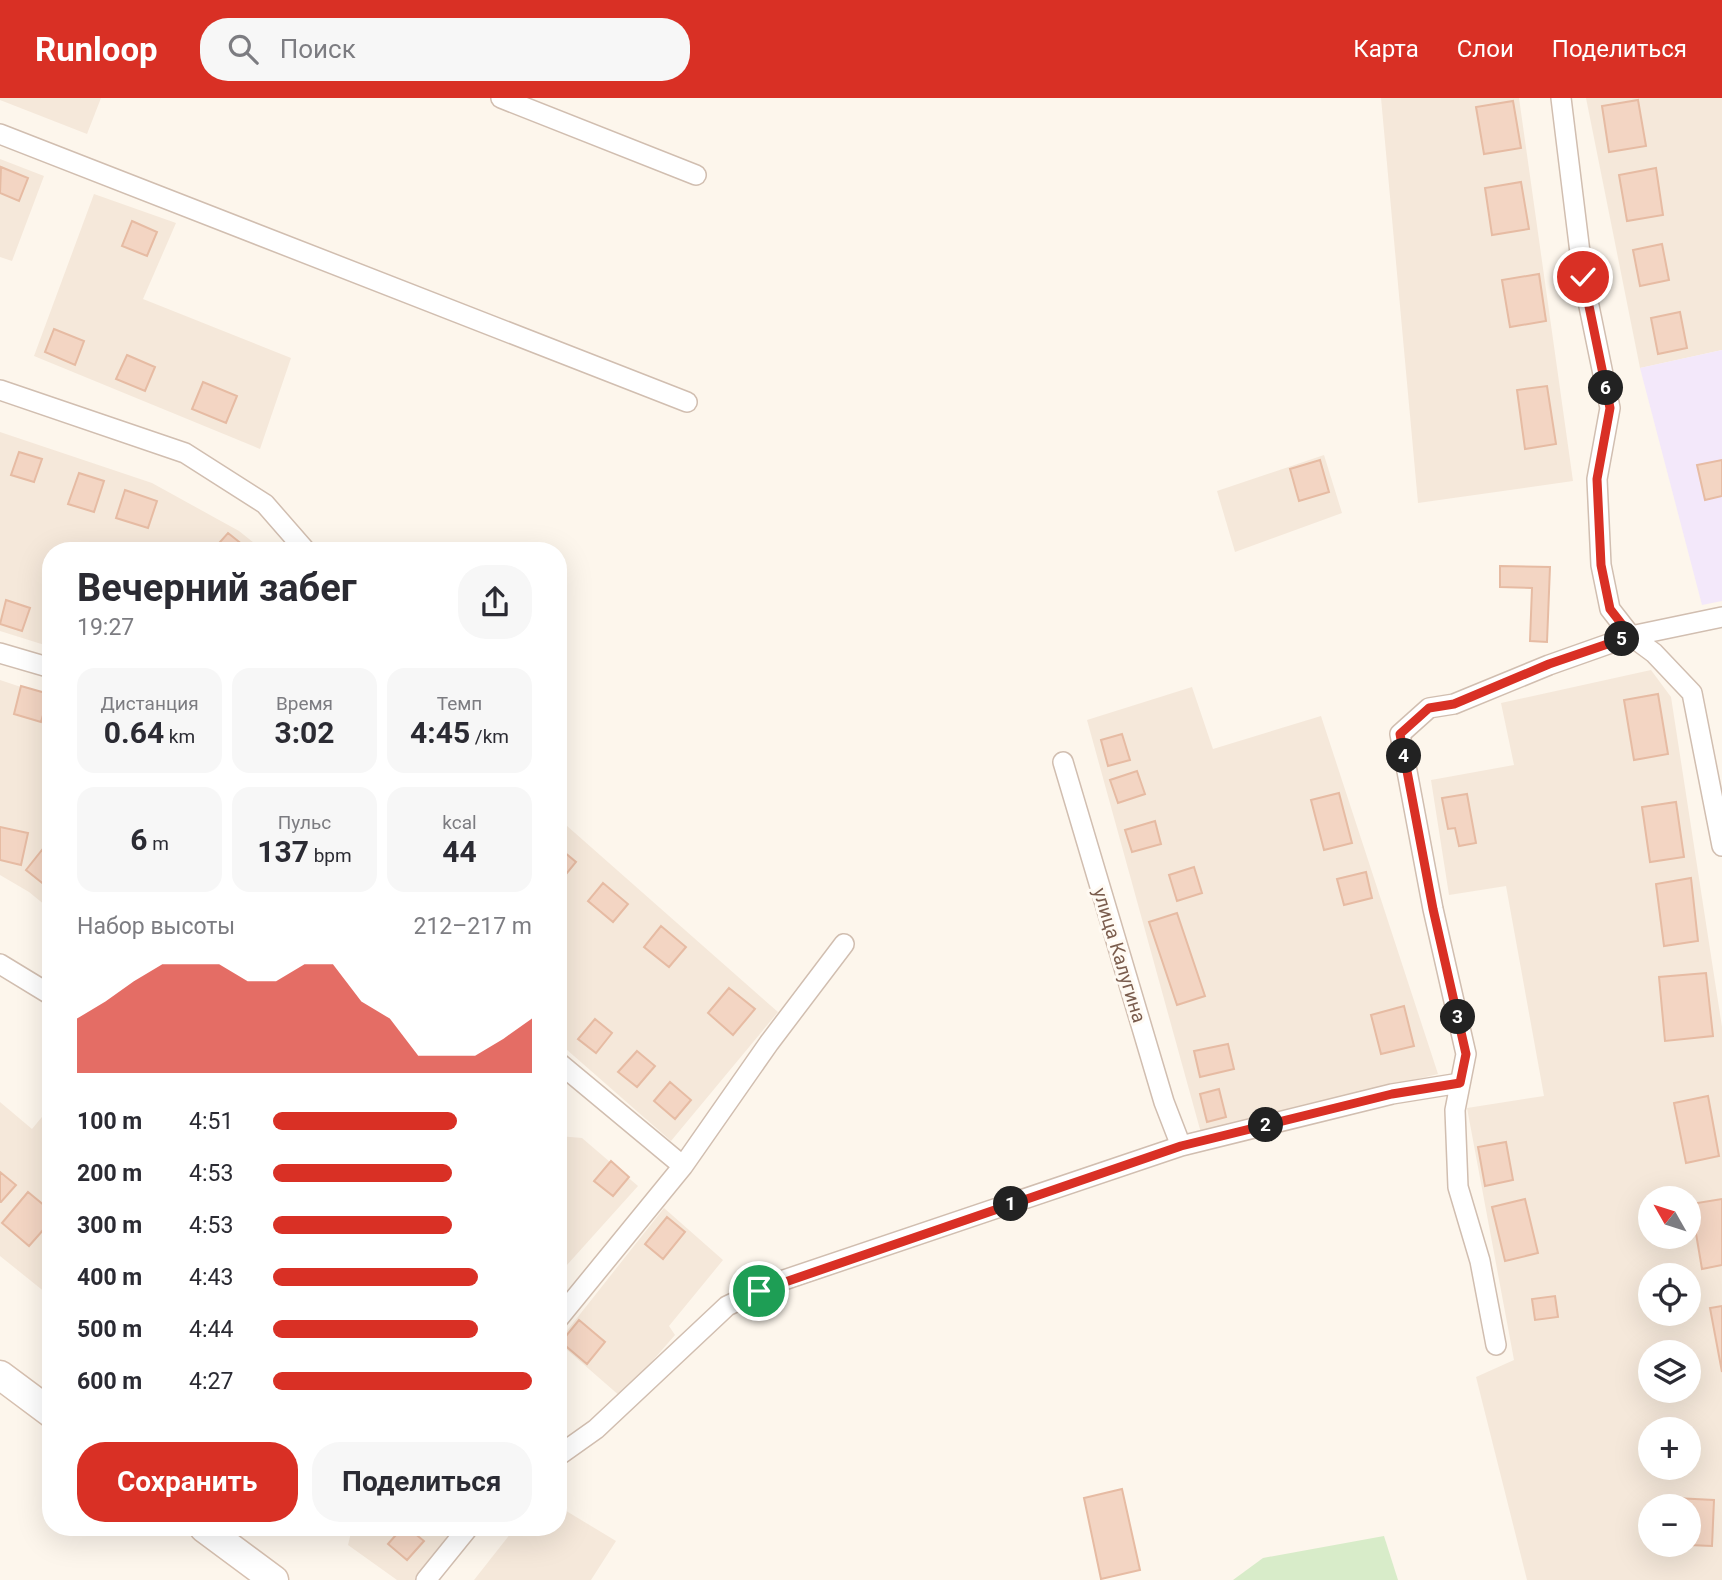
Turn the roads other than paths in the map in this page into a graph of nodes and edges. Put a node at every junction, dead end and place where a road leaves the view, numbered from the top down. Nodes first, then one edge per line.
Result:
1 (502, 98) edge
2 (1561, 98) edge
3 (0, 134) edge
4 (696, 175) dead end
5 (0, 390) edge
6 (687, 402) dead end
7 (298, 542) edge
8 (1722, 617) edge
9 (1631, 636) junction
10 (0, 653) edge
11 (42, 665) edge
12 (1063, 762) dead end
13 (1722, 846) edge
14 (844, 944) dead end
15 (0, 964) edge
16 (42, 990) edge
17 (567, 1069) edge
18 (1460, 1083) junction
19 (1181, 1146) junction
20 (683, 1166) junction
21 (567, 1308) edge
22 (1496, 1345) dead end
23 (0, 1375) edge
24 (42, 1406) edge
25 (567, 1450) edge
26 (215, 1536) edge
27 (462, 1536) edge
28 (274, 1580) edge
29 (426, 1580) edge

1 - 4 street
2 - 9 street
3 - 6 street
5 - 7 street
8 - 9 street
9 - 13 street
9 - 18 street
10 - 11 street
12 - 19 street, улица Калугина
14 - 20 street
15 - 16 street
17 - 20 street
18 - 19 street
18 - 22 street
19 - 25 street
20 - 21 street
23 - 24 main road
26 - 28 main road
27 - 29 street

